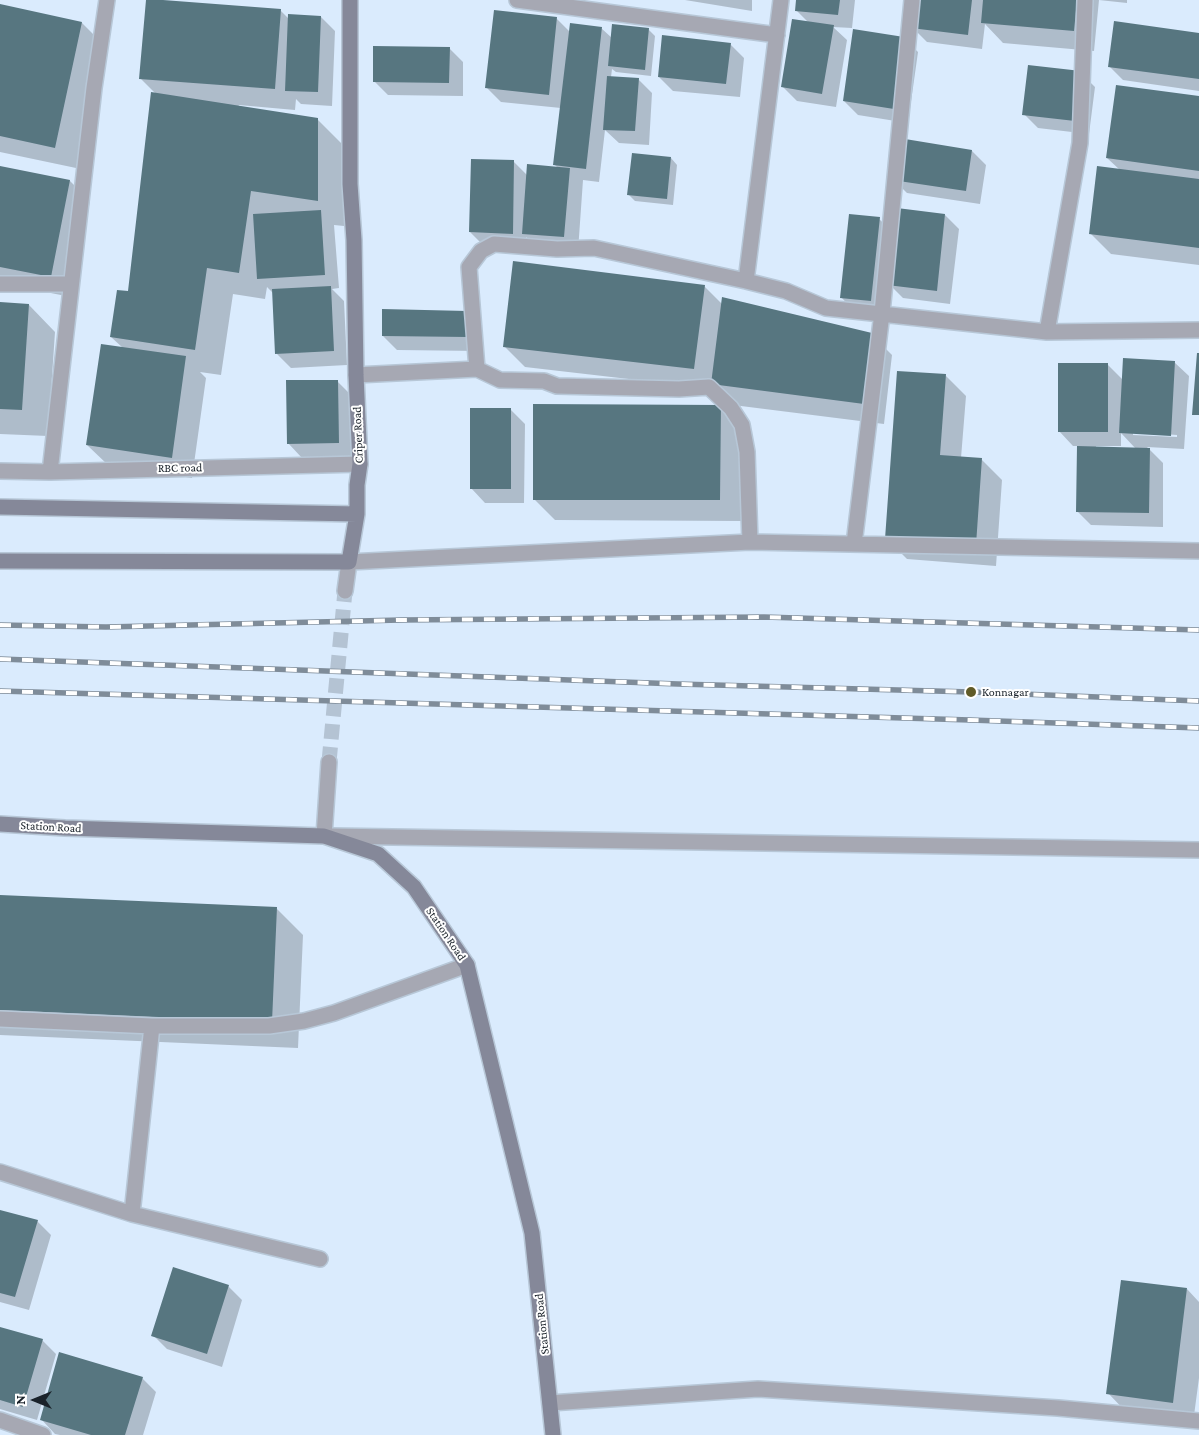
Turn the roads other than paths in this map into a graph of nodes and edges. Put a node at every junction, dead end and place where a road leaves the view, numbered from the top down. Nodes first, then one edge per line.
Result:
1 (107, 0) edge
2 (350, 0) edge
3 (517, 0) edge
4 (782, 0) edge
5 (912, 0) edge
6 (1085, 0) edge
7 (777, 35) junction
8 (746, 280) junction
9 (0, 284) edge
10 (71, 284) junction
11 (882, 313) junction
12 (1199, 330) edge
13 (1047, 332) junction
14 (477, 370) junction
15 (356, 376) junction
16 (360, 464) junction
17 (0, 471) edge
18 (50, 472) junction
19 (0, 507) edge
20 (357, 514) junction
21 (750, 542) junction
22 (854, 544) junction
23 (1199, 551) edge
24 (0, 561) edge
25 (349, 562) junction
26 (345, 590) tunnel mouth
27 (329, 762) tunnel mouth
28 (0, 824) edge
29 (324, 836) junction
30 (1199, 850) edge
31 (466, 965) junction
32 (0, 1019) edge
33 (152, 1026) junction
34 (0, 1172) edge
35 (132, 1214) junction
36 (320, 1259) dead end
37 (550, 1403) junction
38 (0, 1420) edge
39 (1199, 1420) edge
40 (43, 1435) edge
41 (553, 1435) edge

1 - 10 street
2 - 15 main road, Criper Road
3 - 7 street
4 - 7 street
5 - 11 street
6 - 13 street
7 - 8 street
8 - 11 street
8 - 14 street
9 - 10 street
10 - 18 street
11 - 13 street
11 - 22 street
12 - 13 street
14 - 15 street
14 - 21 street
15 - 16 main road, Criper Road
16 - 18 street, RBC road
16 - 20 main road, Criper Road
17 - 18 street, RBC road
19 - 20 main road
20 - 25 main road, Criper Road
21 - 22 street
21 - 25 street
22 - 23 street
24 - 25 main road
25 - 26 street
27 - 29 street
28 - 29 main road, Station Road
29 - 30 street
29 - 31 main road, Station Road
31 - 33 street
31 - 37 main road, Station Road
32 - 33 street
33 - 35 street
34 - 35 street
35 - 36 street
37 - 39 street
37 - 41 main road, Station Road
38 - 40 street

